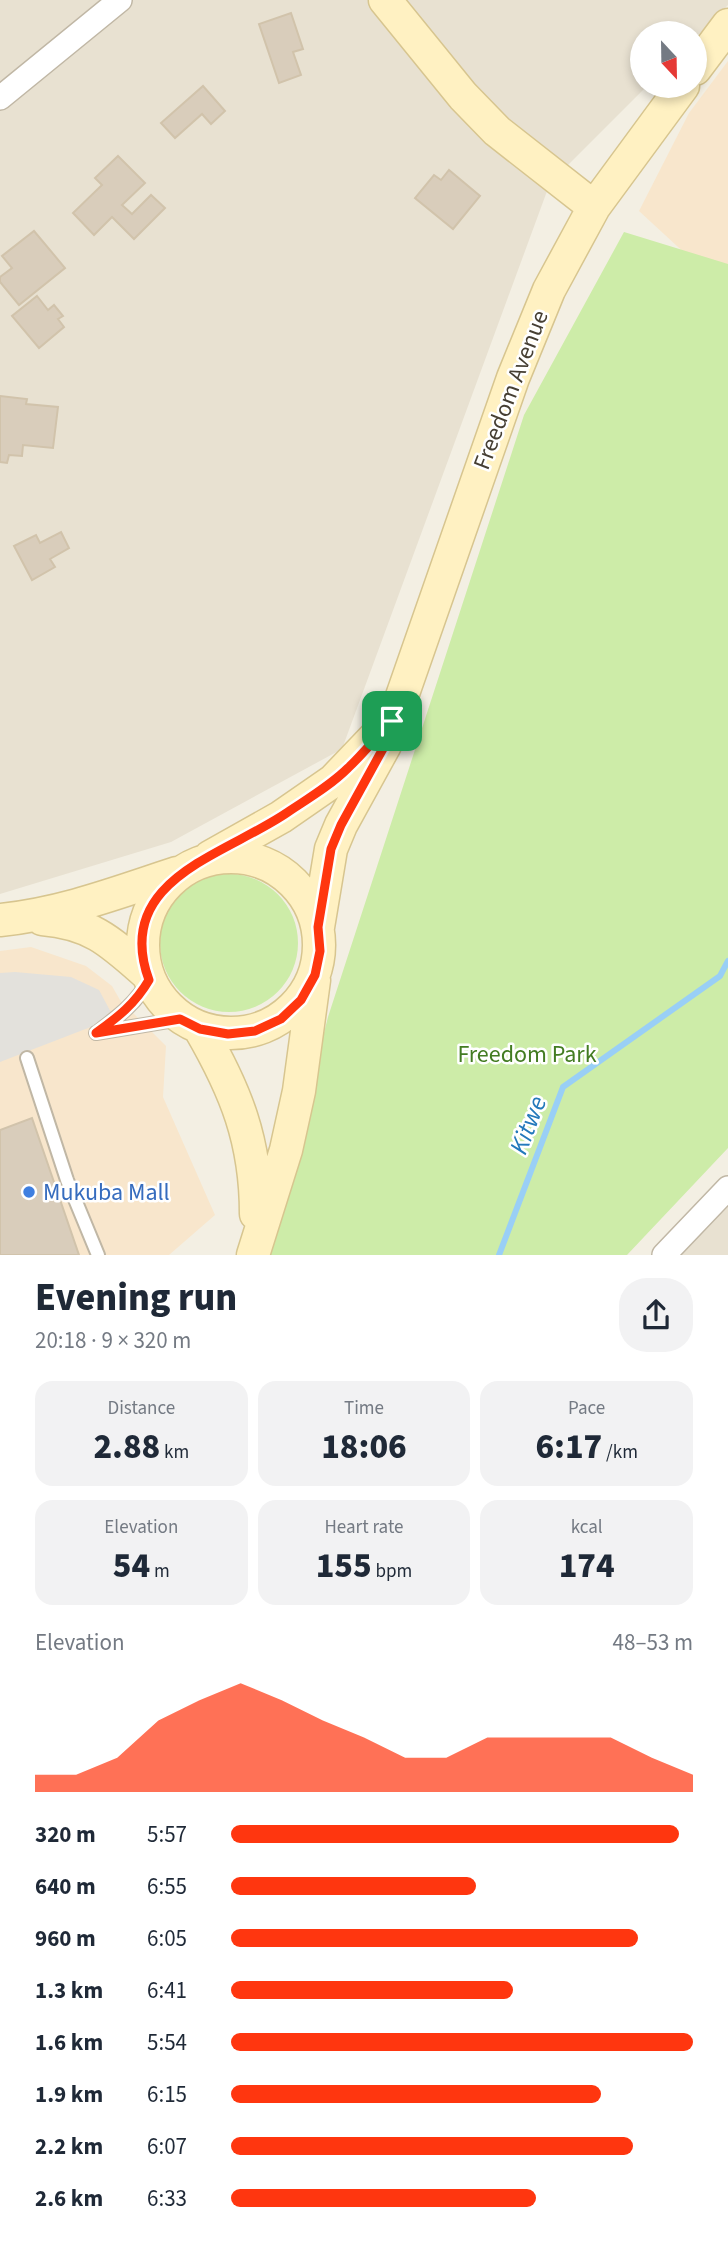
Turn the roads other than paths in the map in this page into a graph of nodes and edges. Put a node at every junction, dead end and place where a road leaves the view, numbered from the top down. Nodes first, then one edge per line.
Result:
1 (120, 0) edge
2 (384, 0) edge
3 (728, 25) edge
4 (707, 53) edge
5 (0, 98) edge
6 (673, 98) edge
7 (594, 207) junction
8 (392, 721) junction
9 (193, 866) junction
10 (15, 919) edge
11 (318, 927) junction
12 (315, 975) junction
13 (147, 976) junction
14 (190, 1024) junction
15 (27, 1059) dead end
16 (728, 1188) edge
17 (255, 1249) edge
18 (97, 1255) edge
19 (664, 1255) edge

1 - 5 street
2 - 7 main road
3 - 4 main road
6 - 7 main road, Freedom Avenue
7 - 8 main road, Freedom Avenue
8 - 9 main road, Freedom Avenue
8 - 11 main road, Freedom Avenue
9 - 10 main road
9 - 11 main road
9 - 13 main road
10 - 13 main road
11 - 12 main road
12 - 14 main road
12 - 17 main road
13 - 14 main road
13 - 14 lane
14 - 17 main road
15 - 18 lane
16 - 19 street

